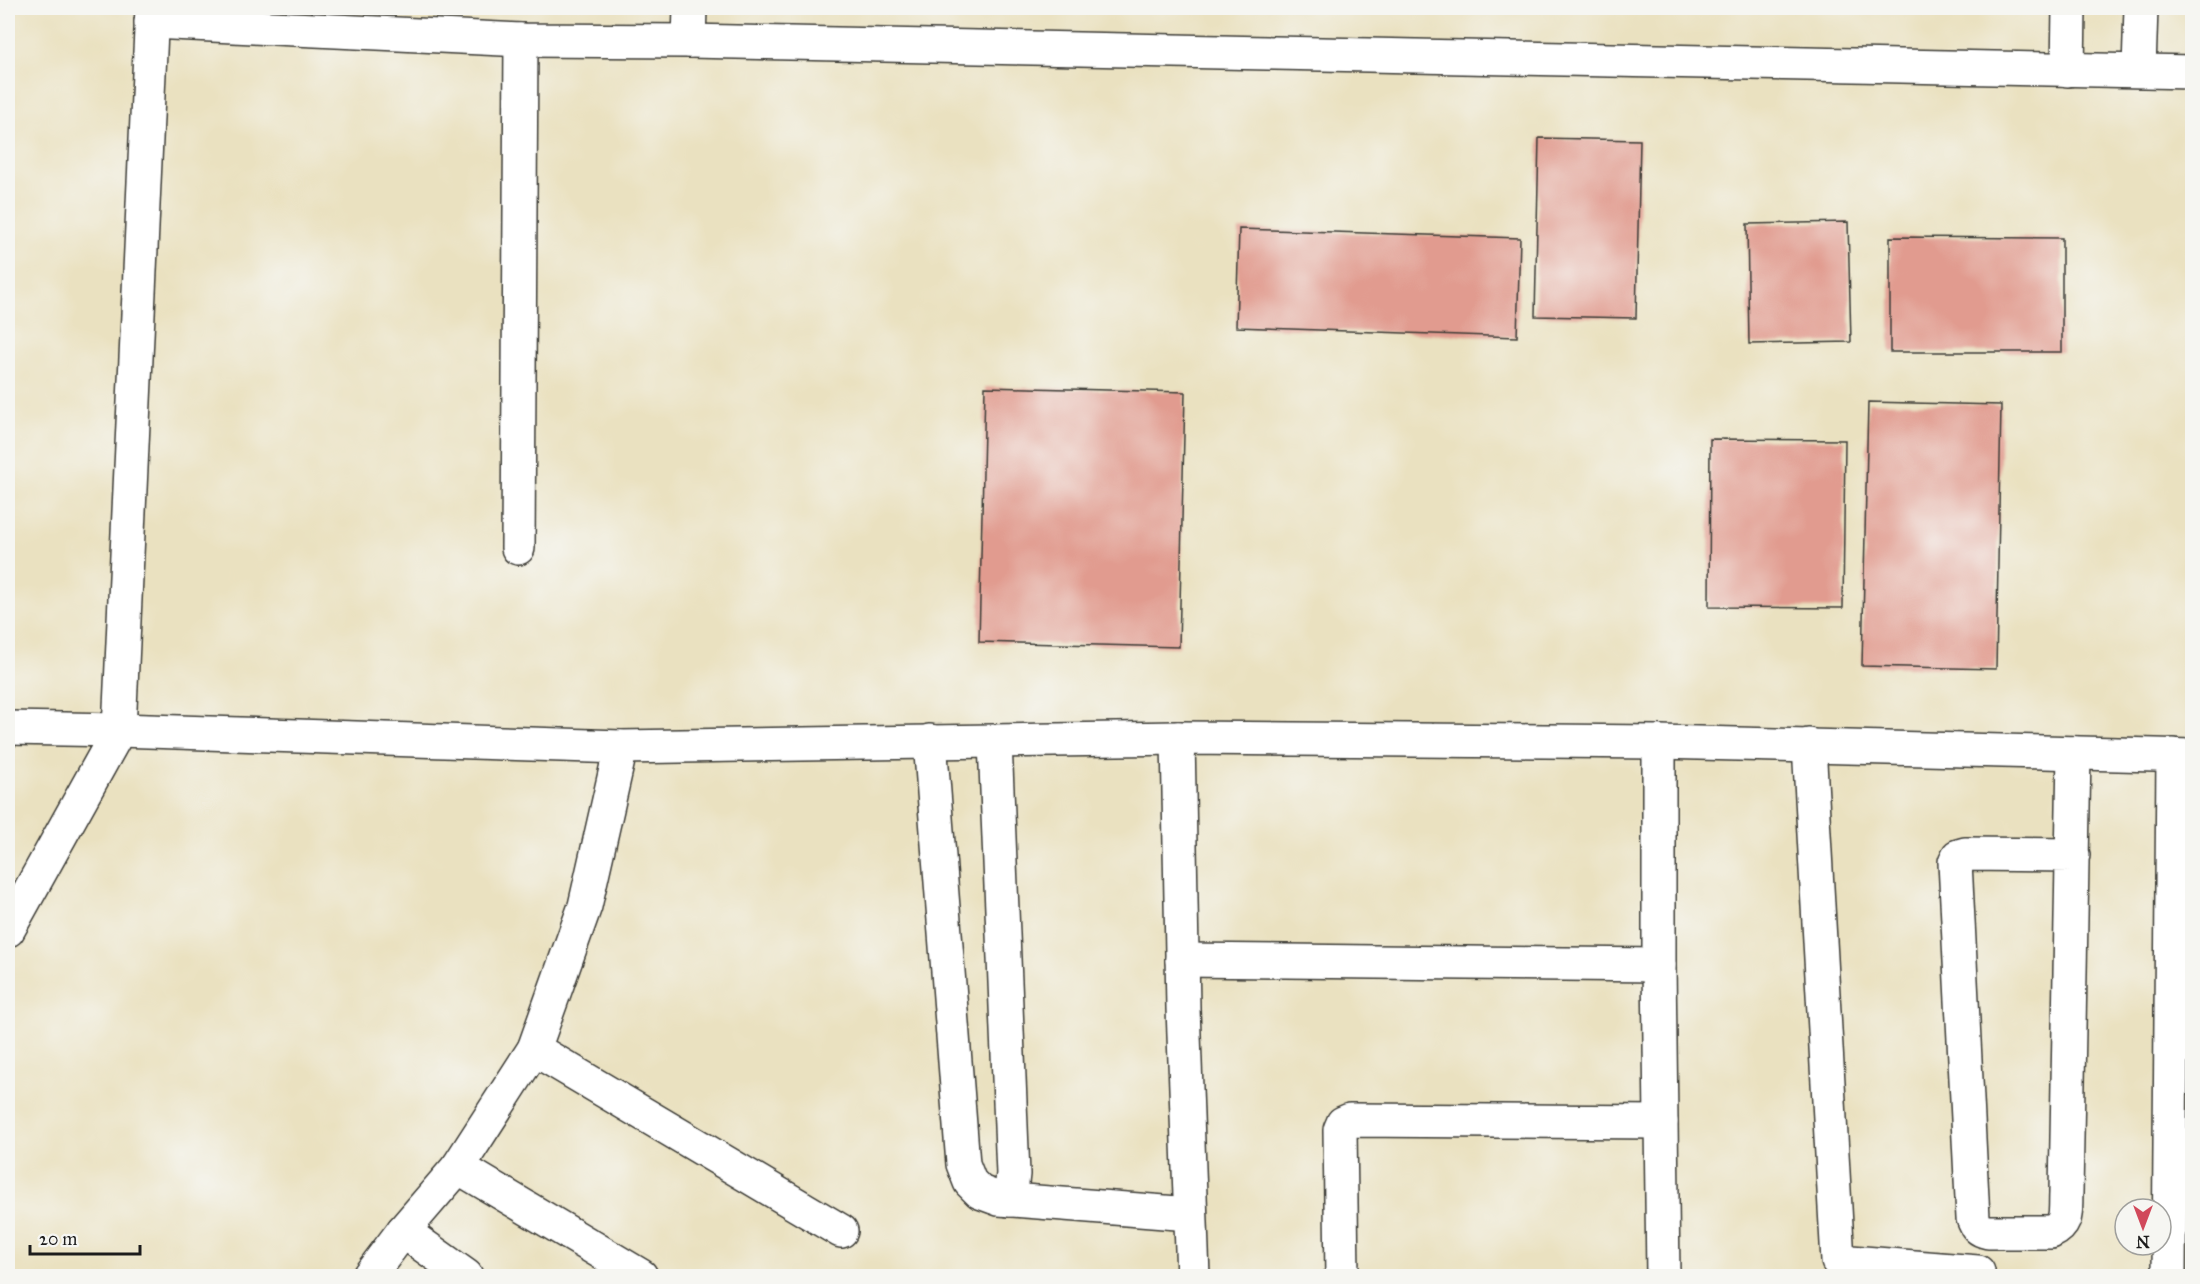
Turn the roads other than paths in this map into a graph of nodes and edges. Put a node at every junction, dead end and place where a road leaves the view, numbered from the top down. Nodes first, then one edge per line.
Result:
1 (690, 8) edge
2 (2069, 8) edge
3 (2141, 8) edge
4 (152, 15) edge
5 (521, 40) junction
6 (689, 41) junction
7 (2139, 69) junction
8 (2068, 70) junction
9 (2193, 72) edge
10 (518, 548) dead end
11 (8, 728) edge
12 (119, 730) junction
13 (1178, 738) junction
14 (930, 741) junction
15 (995, 742) junction
16 (1659, 742) junction
17 (1809, 746) junction
18 (621, 747) junction
19 (2074, 753) junction
20 (2183, 755) edge
21 (2073, 855) junction
22 (8, 930) edge
23 (1182, 960) junction
24 (1659, 965) junction
25 (534, 1048) junction
26 (1661, 1122) junction
27 (458, 1167) junction
28 (1010, 1200) junction
29 (1190, 1214) junction
30 (403, 1231) junction
31 (841, 1231) dead end
32 (1838, 1269) edge
33 (1983, 1275) edge
34 (369, 1276) edge
35 (466, 1276) edge
36 (641, 1276) edge
37 (1193, 1276) edge
38 (1342, 1276) edge
39 (1663, 1276) edge
40 (2169, 1276) edge

1 - 6 street
2 - 8 street
3 - 7 street
4 - 5 street
4 - 12 street
5 - 6 street
5 - 10 street
6 - 8 street
7 - 8 street
7 - 9 street
11 - 12 street
12 - 18 street
12 - 22 street
13 - 15 street
13 - 16 street
13 - 23 street
14 - 15 street
14 - 18 street
14 - 28 street
15 - 28 street
16 - 17 street
16 - 24 street
17 - 19 street
17 - 32 street
18 - 25 street
19 - 20 street
19 - 21 street
20 - 40 street
21 - 21 street
23 - 24 street
23 - 29 street
24 - 26 street
25 - 27 street
25 - 31 street
26 - 38 street
26 - 39 street
27 - 30 street
27 - 36 street
28 - 29 street
29 - 37 street
30 - 34 street
30 - 35 street
32 - 33 street

